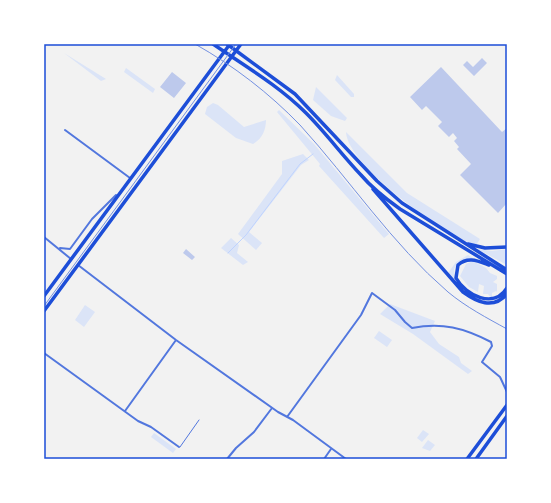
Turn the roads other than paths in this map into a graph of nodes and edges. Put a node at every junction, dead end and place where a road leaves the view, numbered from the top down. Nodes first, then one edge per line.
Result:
1 (213, 44) edge
2 (227, 44) edge
3 (230, 44) edge
4 (241, 44) edge
5 (65, 130) dead end
6 (362, 176) junction
7 (130, 179) junction
8 (124, 188) junction
9 (44, 237) edge
10 (454, 238) junction
11 (507, 247) edge
12 (60, 248) junction
13 (71, 259) junction
14 (78, 265) junction
15 (505, 270) edge
16 (507, 274) edge
17 (507, 288) edge
18 (507, 294) edge
19 (44, 296) edge
20 (44, 311) edge
21 (176, 340) junction
22 (44, 353) edge
23 (507, 392) edge
24 (507, 404) edge
25 (272, 408) junction
26 (125, 411) junction
27 (507, 416) edge
28 (287, 417) junction
29 (199, 420) dead end
30 (179, 447) joint
31 (332, 448) junction
32 (227, 459) edge
33 (324, 459) edge
34 (346, 459) edge
35 (467, 459) edge
36 (476, 459) edge

1 - 6 main road
2 - 10 main road
3 - 7 main road
4 - 14 main road
5 - 7 street
6 - 15 main road
6 - 18 main road
7 - 8 main road
8 - 12 street
8 - 13 main road
9 - 12 street
10 - 11 main road
10 - 15 main road
12 - 13 street
13 - 14 main road
13 - 19 main road
14 - 20 main road
14 - 21 street
15 - 16 main road
15 - 17 main road
21 - 25 street
21 - 26 street
22 - 26 street
23 - 28 street
24 - 35 main road
25 - 28 street
25 - 32 street
26 - 30 street
27 - 36 main road
28 - 31 street
29 - 30 lane
31 - 33 street
31 - 34 street

